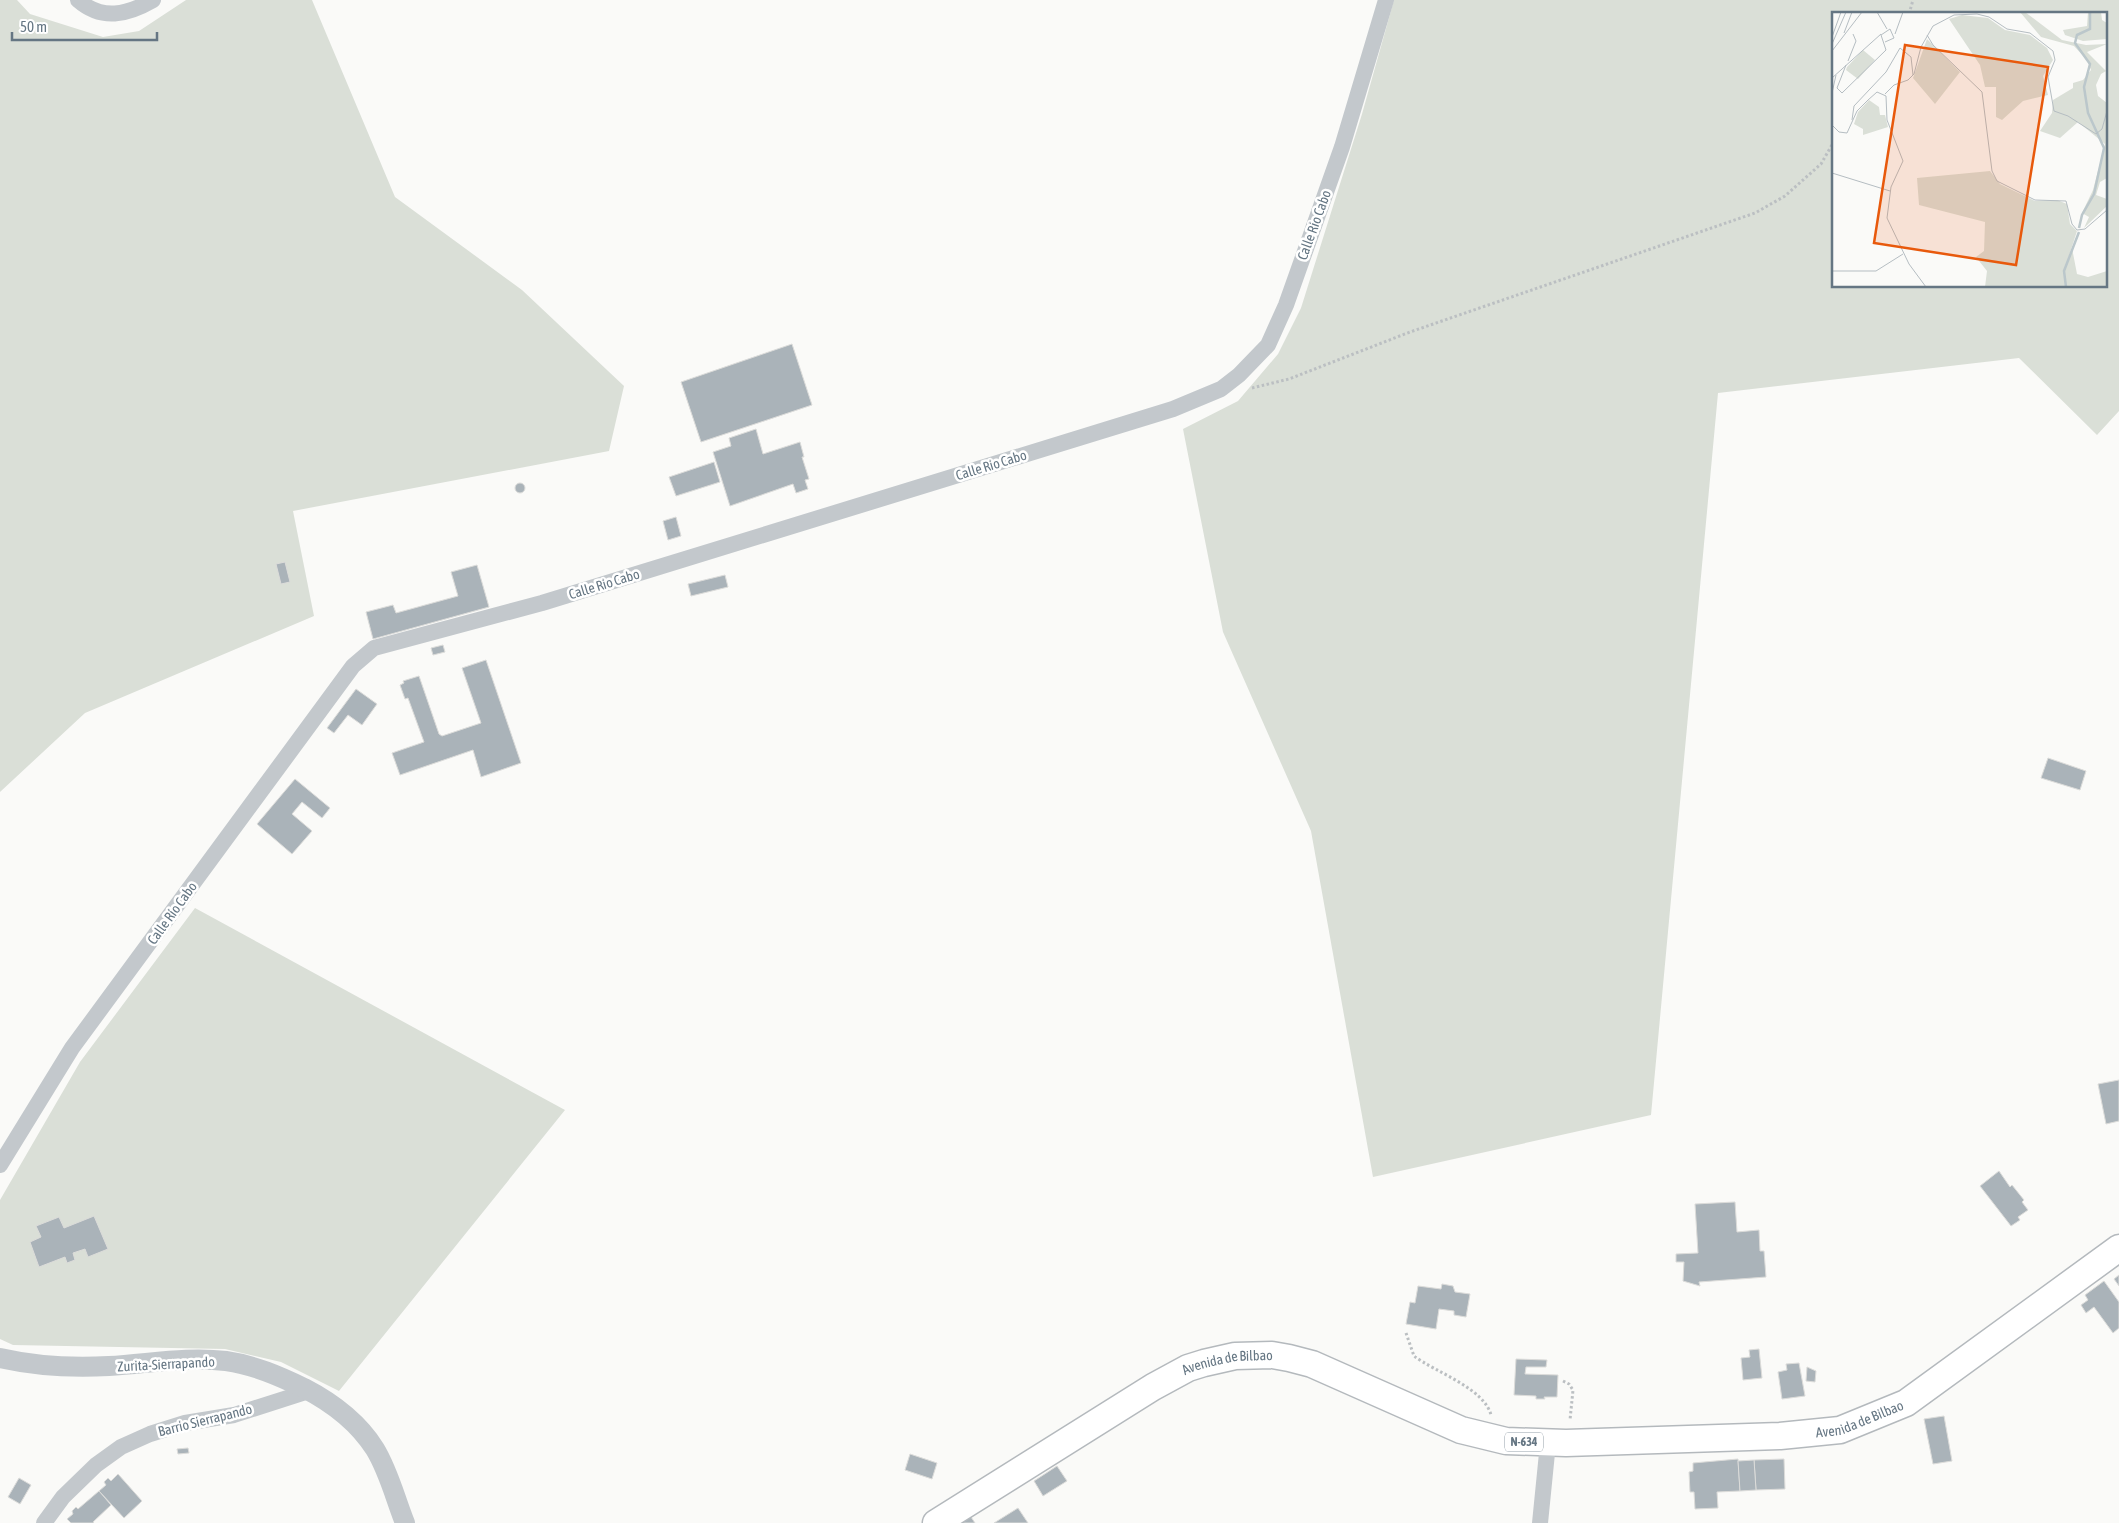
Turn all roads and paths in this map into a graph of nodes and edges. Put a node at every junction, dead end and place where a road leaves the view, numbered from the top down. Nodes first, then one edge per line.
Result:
1 (78, 0) edge
2 (153, 0) edge
3 (1386, 0) edge
4 (1832, 146) edge
5 (1250, 389) dead end
6 (353, 666) joint
7 (0, 1165) edge
8 (2119, 1248) edge
9 (1406, 1333) dead end
10 (0, 1358) edge
11 (1563, 1381) dead end
12 (309, 1390) junction
13 (1489, 1438) junction
14 (1557, 1443) junction
15 (44, 1523) edge
16 (404, 1523) edge
17 (936, 1523) edge
18 (1540, 1523) edge

1 - 2 street
3 - 6 street, Calle Rio Cabo
4 - 5 path
6 - 7 street, Calle Río Cabo
8 - 14 highway, Avenida de Bilbao / N-634
9 - 13 path
10 - 12 street, Zurita-Sierrapando
11 - 14 path
12 - 15 street, Barrio Sierrapando
12 - 16 street, Zurita-Sierrapando
13 - 14 highway, Avenida de Bilbao / N-634
13 - 17 highway, Avenida de Bilbao / N-634
14 - 18 street

